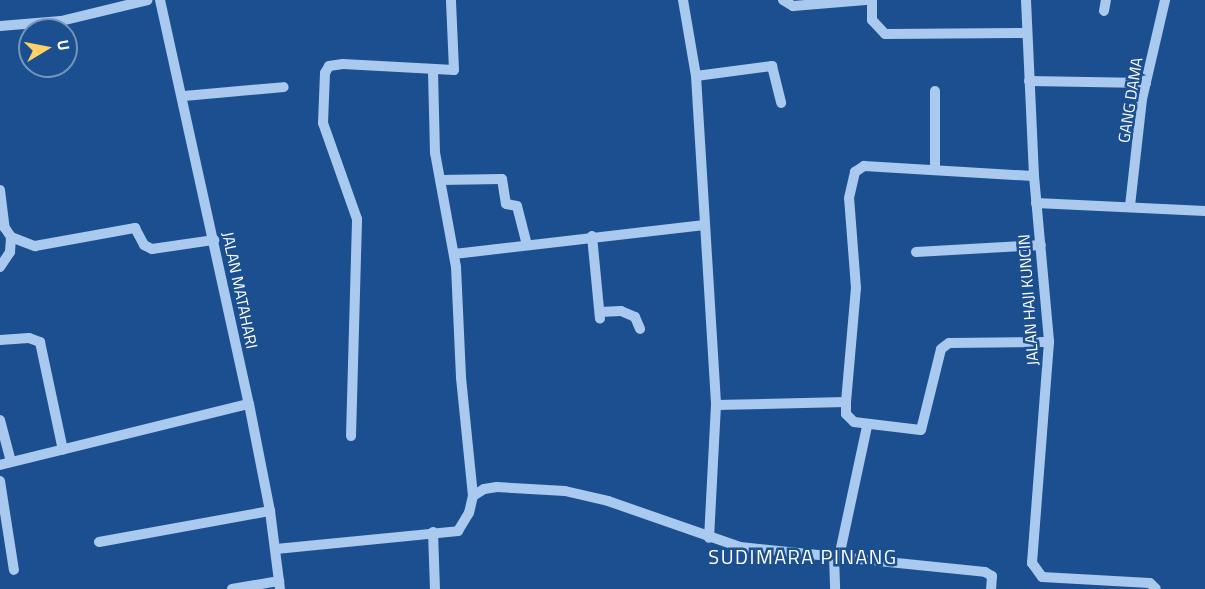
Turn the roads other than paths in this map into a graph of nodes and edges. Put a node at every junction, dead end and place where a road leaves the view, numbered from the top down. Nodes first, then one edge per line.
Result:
1 (148, 0) edge
2 (160, 0) edge
3 (451, 0) edge
4 (683, 0) edge
5 (866, 0) edge
6 (872, 0) edge
7 (1026, 0) edge
8 (1165, 0) edge
9 (784, 1) edge
10 (0, 26) edge
11 (1027, 33) junction
12 (433, 70) junction
13 (696, 75) junction
14 (1029, 81) junction
15 (1146, 83) junction
16 (284, 87) dead end
17 (935, 91) dead end
18 (184, 96) junction
19 (781, 103) dead end
20 (935, 170) junction
21 (1034, 176) junction
22 (440, 180) junction
23 (0, 190) edge
24 (1036, 203) junction
25 (1130, 206) junction
26 (1205, 211) edge
27 (704, 225) junction
28 (592, 236) junction
29 (11, 237) junction
30 (214, 240) junction
31 (527, 245) junction
32 (1041, 245) junction
33 (916, 252) dead end
34 (454, 254) junction
35 (0, 267) edge
36 (640, 329) dead end
37 (0, 340) edge
38 (1049, 342) junction
39 (846, 402) junction
40 (249, 404) junction
41 (716, 405) junction
42 (0, 420) edge
43 (867, 426) junction
44 (351, 436) dead end
45 (63, 450) junction
46 (5, 464) edge
47 (0, 481) edge
48 (473, 496) junction
49 (270, 511) junction
50 (433, 532) junction
51 (709, 538) junction
52 (99, 542) dead end
53 (276, 549) junction
54 (836, 556) junction
55 (14, 570) dead end
56 (1059, 584) edge
57 (280, 585) edge
58 (232, 589) edge
59 (435, 589) edge
60 (835, 589) edge
61 (991, 589) edge
62 (1156, 589) edge

1 - 10 street
2 - 18 street, JALAN MATAHARI
3 - 12 street
4 - 13 street
5 - 9 street
6 - 11 street
7 - 11 street, JALAN HAJI KUNCIN
8 - 15 street, GANG DAMA
11 - 14 street, JALAN HAJI KUNCIN
12 - 22 street
12 - 44 street
13 - 19 street
13 - 27 street
14 - 15 street
14 - 21 street, JALAN HAJI KUNCIN
15 - 25 street, GANG DAMA
16 - 18 street
17 - 20 street
18 - 30 street, JALAN MATAHARI
20 - 21 street
20 - 39 street
21 - 24 street, JALAN HAJI KUNCIN
22 - 31 street
22 - 34 street
23 - 29 street
24 - 25 street
24 - 32 street, JALAN HAJI KUNCIN
25 - 26 street
27 - 28 street
27 - 41 street
28 - 31 street
28 - 36 street
29 - 30 street
29 - 35 street
30 - 40 street, JALAN MATAHARI
31 - 34 street
32 - 33 street
32 - 38 street, JALAN HAJI KUNCIN
34 - 48 street
37 - 45 street
38 - 43 street
38 - 56 street, JALAN HAJI KUNCIN
39 - 41 street
39 - 43 street
40 - 45 street
40 - 49 street, JALAN MATAHARI
41 - 51 street
42 - 46 street
43 - 54 street
45 - 46 street
47 - 55 street
48 - 50 street
48 - 51 street
49 - 52 street
49 - 53 street, JALAN MATAHARI
50 - 53 street
50 - 59 street
51 - 54 street
53 - 57 street, JALAN MATAHARI
54 - 60 street
54 - 61 street
56 - 62 street
57 - 58 street

